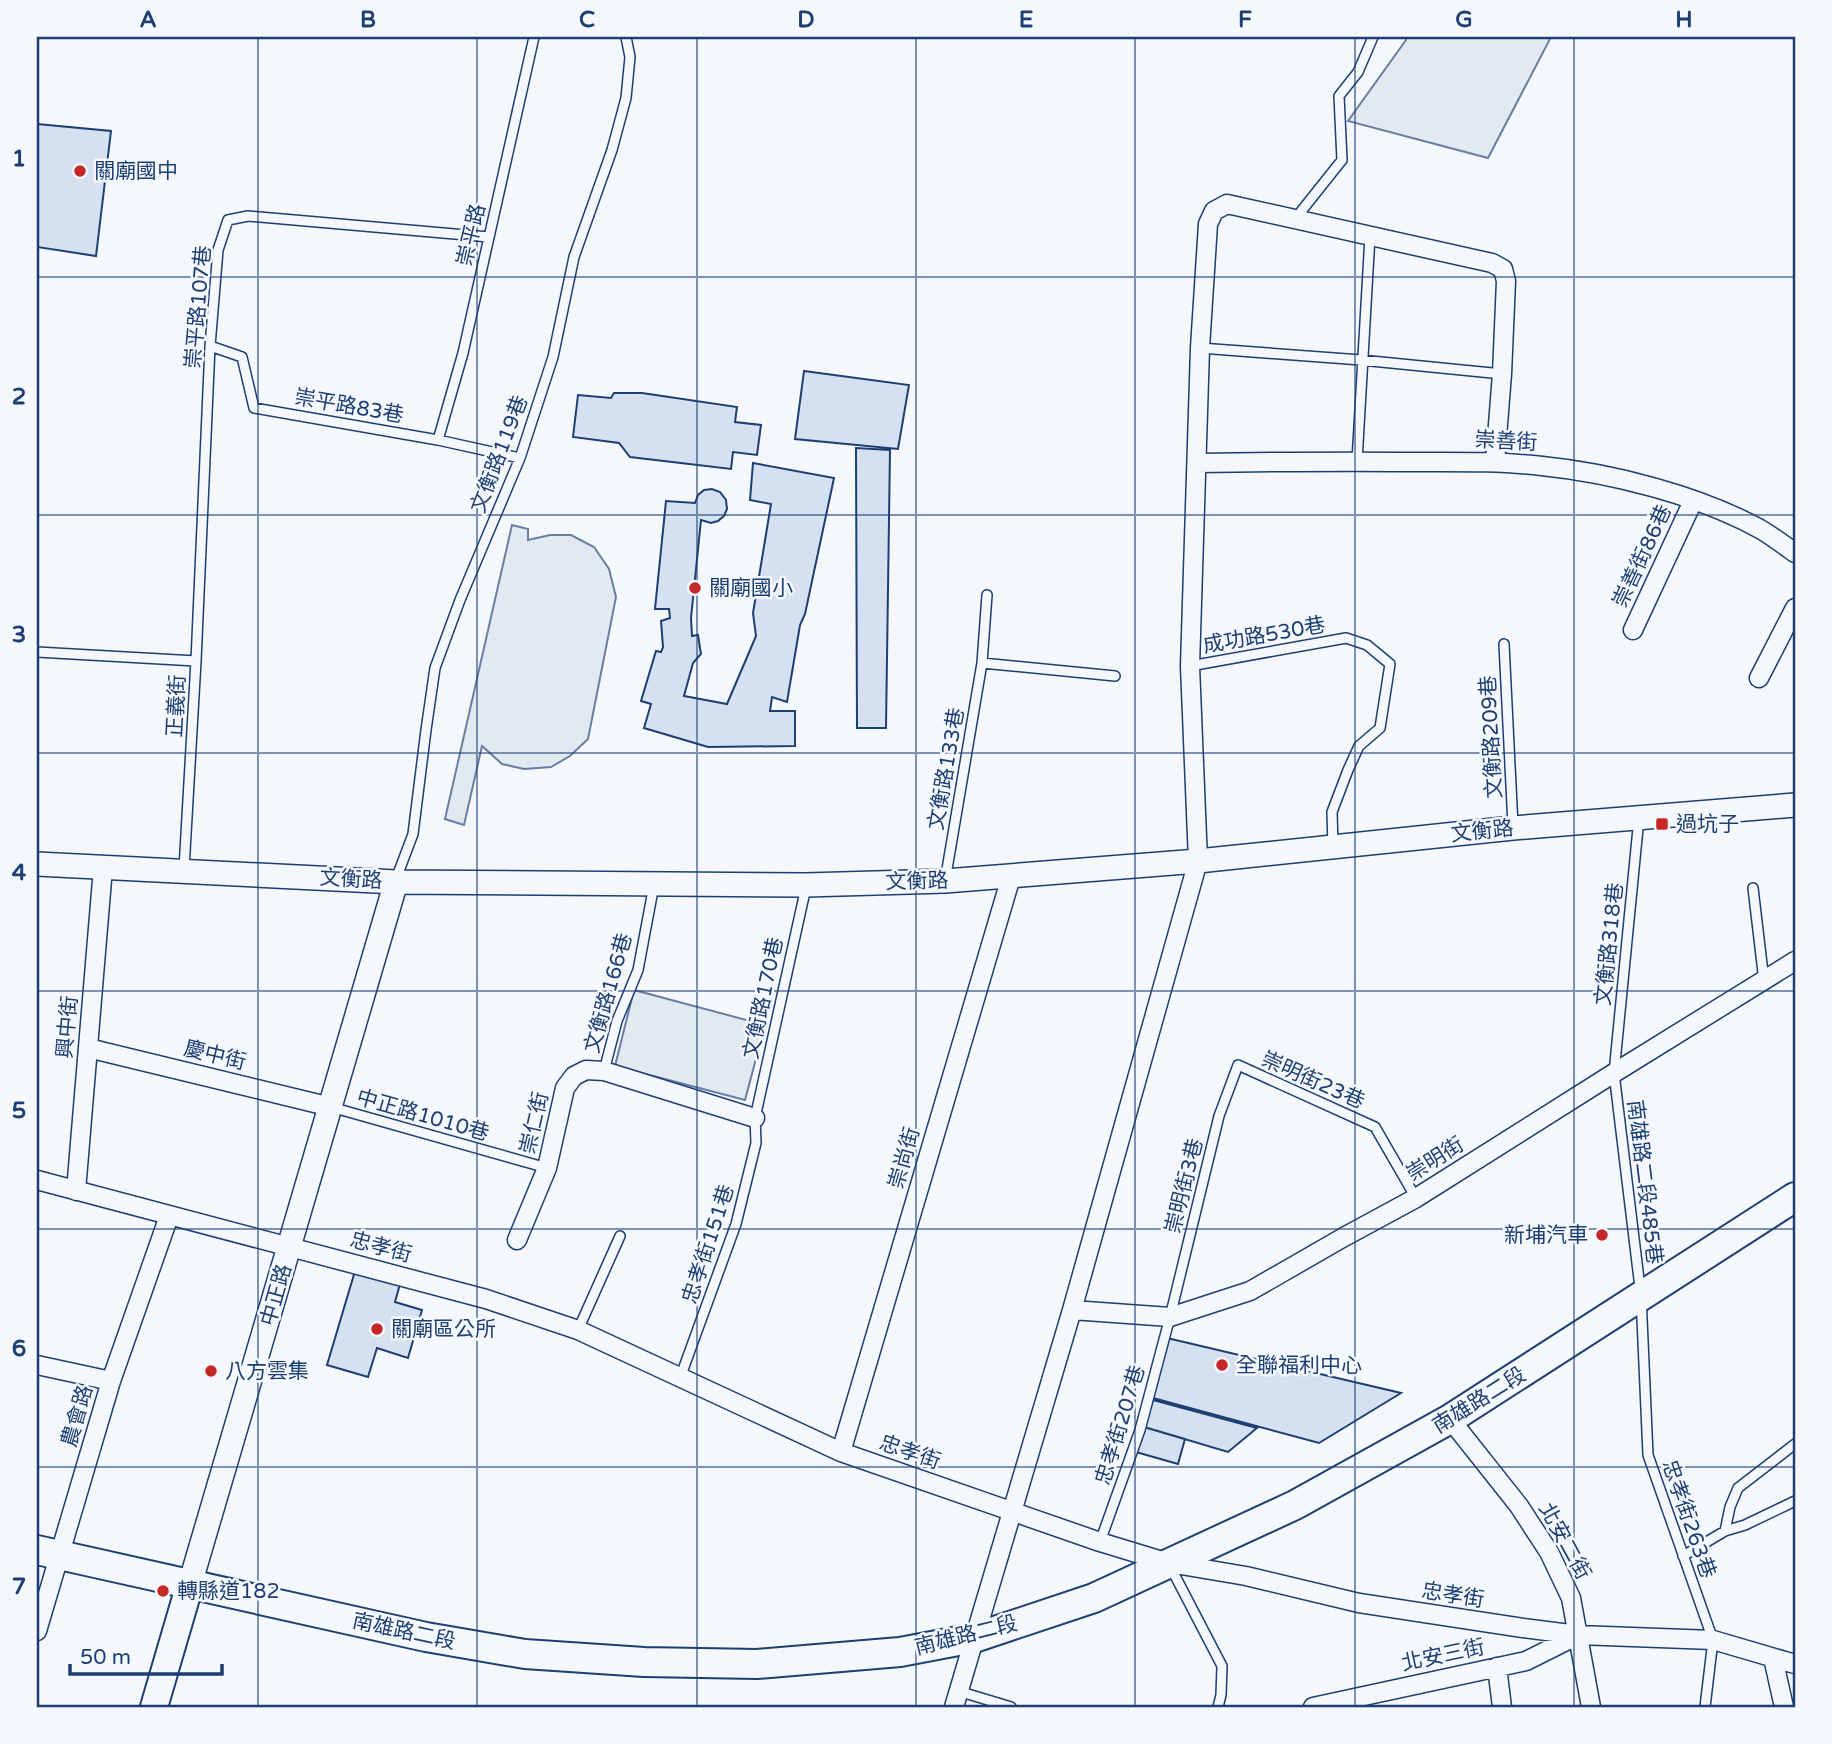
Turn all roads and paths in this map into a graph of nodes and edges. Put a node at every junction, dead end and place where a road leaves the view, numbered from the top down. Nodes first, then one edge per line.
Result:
1 (534, 37) edge
2 (625, 37) edge
3 (1373, 37) edge
4 (1295, 219) junction
5 (1370, 235) junction
6 (489, 237) junction
7 (210, 346) junction
8 (1200, 348) junction
9 (1362, 360) junction
10 (1502, 374) junction
11 (438, 440) junction
12 (520, 458) junction
13 (1357, 461) junction
14 (1495, 462) junction
15 (1197, 463) junction
16 (1693, 501) junction
17 (1795, 552) edge
18 (987, 595) dead end
19 (1795, 608) edge
20 (1633, 631) dead end
21 (1504, 644) dead end
22 (37, 652) edge
23 (196, 661) junction
24 (982, 663) junction
25 (1191, 666) junction
26 (1115, 676) dead end
27 (1759, 678) dead end
28 (1795, 806) edge
29 (1639, 818) junction
30 (1513, 828) junction
31 (1333, 846) junction
32 (1198, 861) junction
33 (37, 864) edge
34 (103, 868) junction
35 (183, 871) junction
36 (1011, 877) junction
37 (945, 881) junction
38 (396, 882) junction
39 (654, 884) junction
40 (806, 885) junction
41 (1753, 888) dead end
42 (1795, 961) edge
43 (1764, 981) junction
44 (88, 1048) junction
45 (1238, 1065) joint
46 (604, 1071) junction
47 (1614, 1073) junction
48 (331, 1107) junction
49 (755, 1118) junction
50 (547, 1168) junction
51 (37, 1180) edge
52 (76, 1191) junction
53 (1795, 1197) edge
54 (1416, 1198) junction
55 (169, 1216) junction
56 (620, 1236) dead end
57 (517, 1240) dead end
58 (290, 1247) junction
59 (1641, 1296) junction
60 (1072, 1310) junction
61 (1170, 1317) junction
62 (579, 1330) junction
63 (37, 1365) edge
64 (680, 1378) junction
65 (111, 1381) junction
66 (1450, 1419) junction
67 (1795, 1444) edge
68 (841, 1452) junction
69 (1795, 1501) edge
70 (1013, 1511) junction
71 (1725, 1531) junction
72 (1100, 1542) junction
73 (48, 1553) edge
74 (1683, 1556) junction
75 (1169, 1563) junction
76 (190, 1584) junction
77 (37, 1631) edge
78 (1578, 1635) junction
79 (974, 1637) junction
80 (1713, 1640) junction
81 (1773, 1658) junction
82 (1795, 1664) edge
83 (1497, 1667) junction
84 (956, 1699) edge
85 (155, 1707) edge
86 (1011, 1707) edge
87 (1217, 1707) edge
88 (1313, 1707) edge
89 (1502, 1707) edge
90 (1591, 1707) edge
91 (1705, 1707) edge
92 (1784, 1707) edge

1 - 6 lane, 崇平路
2 - 12 lane, 文衡路119巷
3 - 4 lane
4 - 5 street
4 - 8 street
5 - 9 lane
5 - 10 street
6 - 7 lane, 崇平路107巷
6 - 11 lane, 崇平路
7 - 11 lane, 崇平路83巷
7 - 23 lane, 崇平路107巷
8 - 9 lane
8 - 15 street
9 - 10 lane
9 - 13 lane
10 - 14 street
11 - 12 lane, 崇平路83巷
12 - 38 lane, 文衡路119巷
13 - 14 street, 崇善街
13 - 15 street, 崇善街
14 - 16 street, 崇善街
15 - 25 street
16 - 17 street, 崇善街
16 - 20 street, 崇善街86巷
18 - 24 lane, 文衡路133巷
19 - 27 street
21 - 30 lane, 文衡路209巷
22 - 23 lane, 正義街
23 - 35 lane, 正義街
24 - 26 lane
24 - 37 lane, 文衡路133巷
25 - 31 lane, 成功路530巷
25 - 32 street
28 - 29 street, 文衡路
29 - 30 street, 文衡路
29 - 47 lane, 文衡路318巷
30 - 31 street, 文衡路
31 - 32 street, 文衡路
32 - 36 street, 文衡路
32 - 60 street
33 - 34 street, 文衡路
34 - 35 street, 文衡路
34 - 44 street, 興中街
35 - 38 street, 文衡路
36 - 37 street, 文衡路
36 - 68 street, 崇尚街
37 - 40 street, 文衡路
38 - 39 street, 文衡路
38 - 48 street, 中正路
39 - 40 street, 文衡路
39 - 46 lane, 文衡路166巷
40 - 49 lane, 文衡路170巷
41 - 43 lane
42 - 43 street, 崇明街
43 - 47 street, 崇明街
44 - 48 street, 慶中街
44 - 52 street, 興中街
45 - 54 lane, 崇明街23巷
45 - 61 lane, 崇明街3巷
46 - 49 street
46 - 50 street, 崇仁街
47 - 54 street, 崇明街
47 - 59 lane, 南雄路二段485巷
48 - 50 lane, 中正路1010巷
48 - 58 street, 中正路
49 - 64 lane, 忠孝街151巷
50 - 57 street, 崇仁街
51 - 52 street, 忠孝街
52 - 55 street, 忠孝街
53 - 59 main road, 南雄路二段
54 - 61 street, 崇明街
55 - 58 street, 忠孝街
55 - 65 street, 農會路
56 - 62 lane
58 - 62 street, 忠孝街
58 - 76 street, 中正路
59 - 66 main road, 南雄路二段
59 - 74 lane, 忠孝街263巷
60 - 61 street, 崇明街
60 - 70 street
61 - 72 lane, 忠孝街207巷
62 - 64 street, 忠孝街
63 - 65 street
64 - 68 street, 忠孝街
65 - 73 street, 農會路
66 - 75 main road, 南雄路二段
66 - 78 street, 北安二街
67 - 71 lane
68 - 70 street, 忠孝街
69 - 71 lane
70 - 72 street, 忠孝街
70 - 79 street
71 - 74 lane
72 - 75 street, 忠孝街
73 - 76 main road, 南雄路二段
73 - 77 street, 農會路
74 - 80 lane, 忠孝街263巷
75 - 78 street, 忠孝街
75 - 79 main road, 南雄路二段
75 - 87 lane
76 - 79 main road, 南雄路二段
76 - 85 main road, 中正路
78 - 80 street, 忠孝街
78 - 83 street, 北安三街
78 - 90 street, 北安二街
79 - 84 street
80 - 81 street, 忠孝街
80 - 91 lane, 忠孝街263巷
81 - 82 street, 忠孝街
81 - 92 street
83 - 88 street, 北安三街
83 - 89 street
84 - 86 lane

